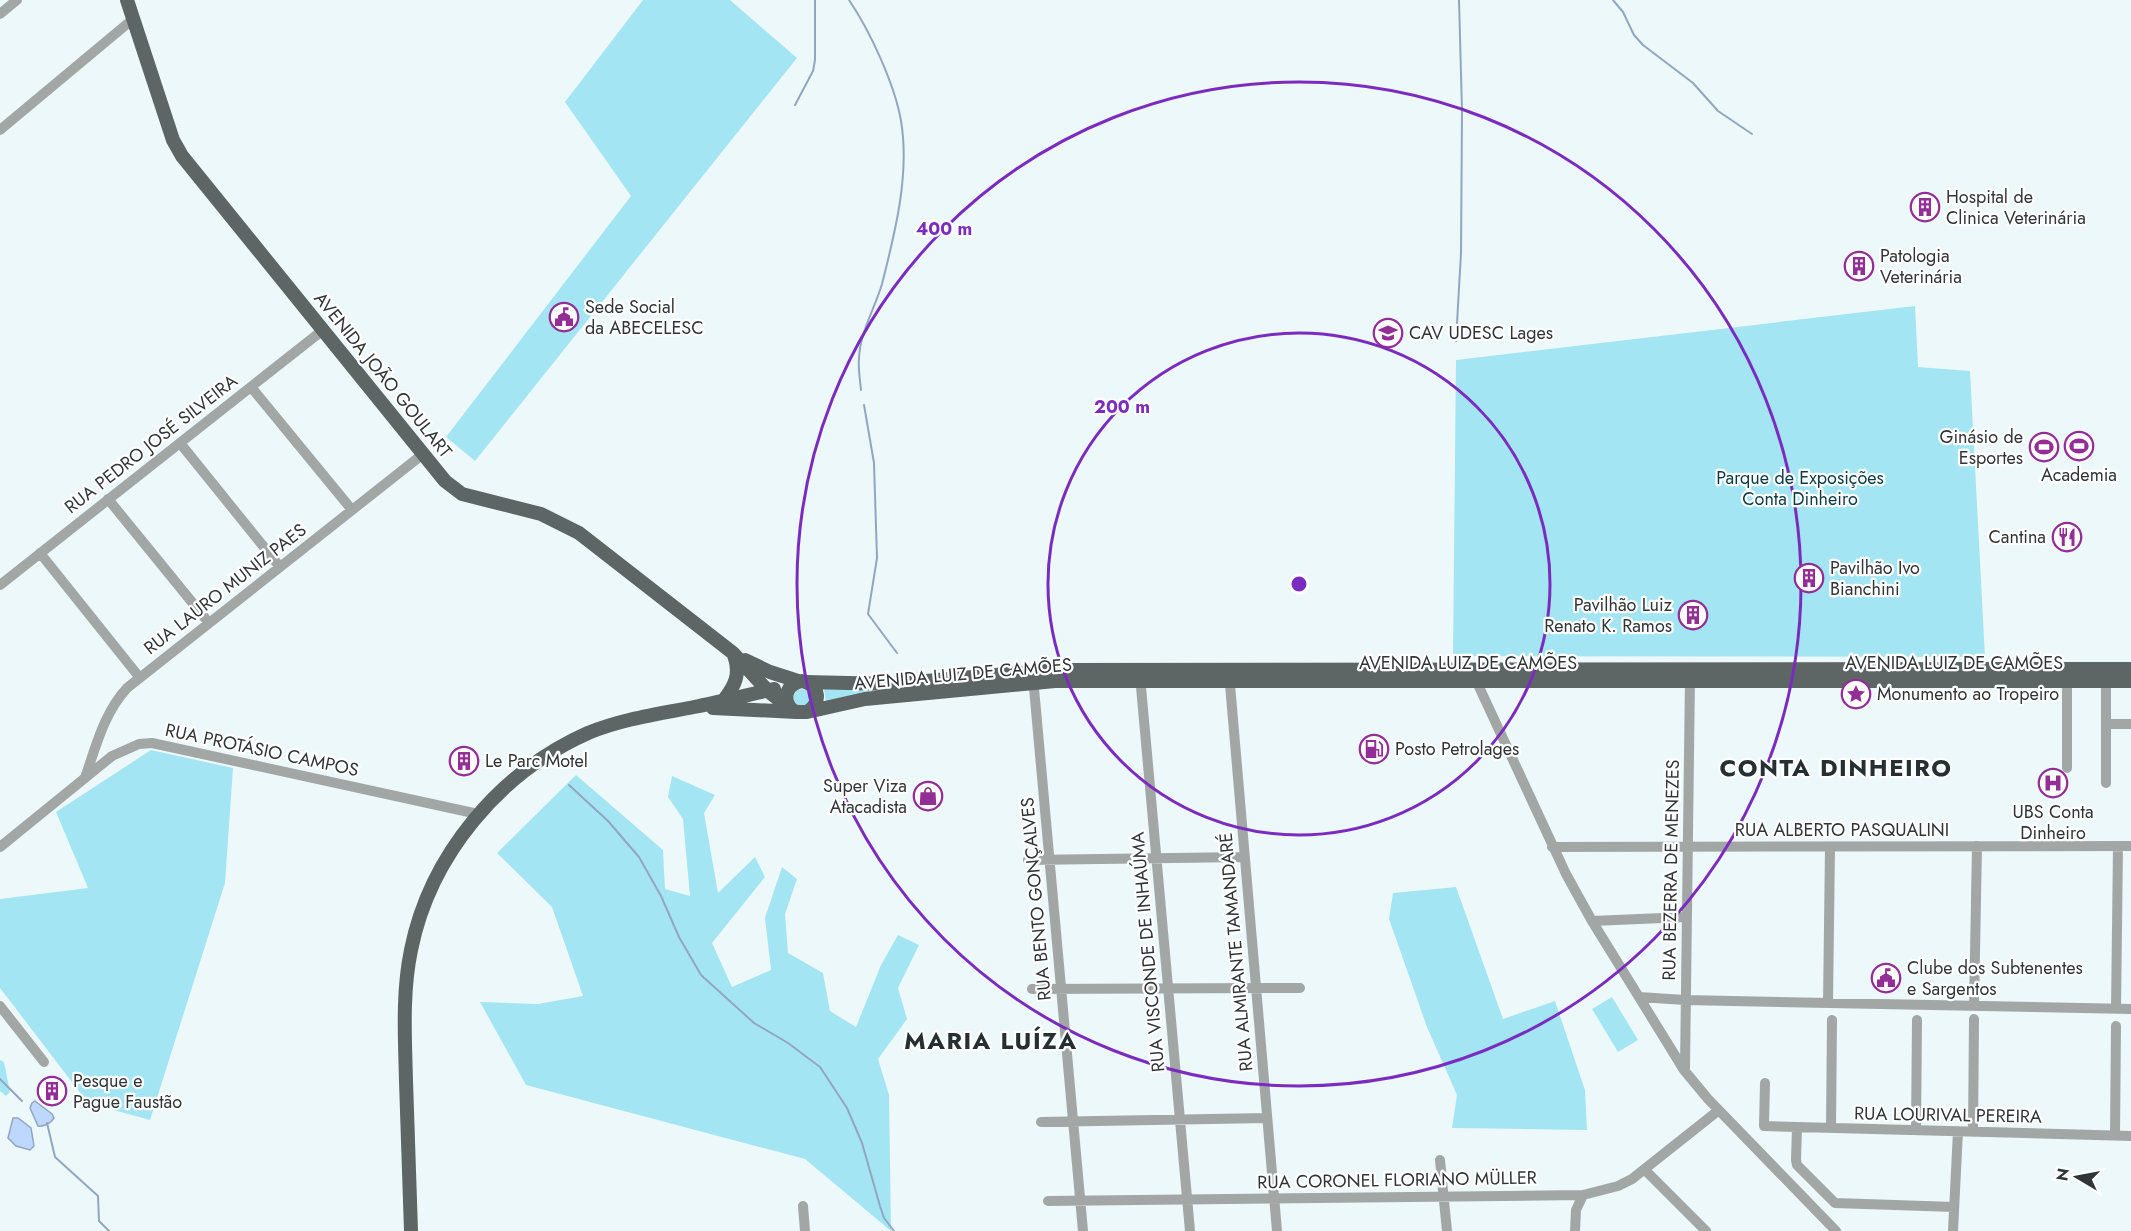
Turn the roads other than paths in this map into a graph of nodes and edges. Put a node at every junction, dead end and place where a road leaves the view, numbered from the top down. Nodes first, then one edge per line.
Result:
1 (17, 0) edge
2 (127, 0) edge
3 (0, 14) edge
4 (133, 19) junction
5 (0, 130) edge
6 (322, 330) junction
7 (251, 387) junction
8 (180, 442) junction
9 (423, 454) junction
10 (108, 499) junction
11 (352, 510) junction
12 (40, 553) junction
13 (280, 567) junction
14 (0, 585) edge
15 (209, 623) junction
16 (733, 653) junction
17 (2025, 669) junction
18 (2131, 669) edge
19 (1474, 675) junction
20 (1690, 675) junction
21 (1964, 675) junction
22 (1033, 676) junction
23 (1139, 676) junction
24 (1229, 676) junction
25 (140, 678) junction
26 (2015, 681) junction
27 (2067, 681) junction
28 (2106, 681) junction
29 (2131, 681) edge
30 (798, 683) junction
31 (768, 691) junction
32 (723, 701) junction
33 (696, 707) junction
34 (799, 711) junction
35 (2106, 724) junction
36 (2131, 724) edge
37 (2067, 768) dead end
38 (85, 778) junction
39 (2106, 783) dead end
40 (478, 814) junction
41 (1977, 846) junction
42 (2118, 846) junction
43 (2131, 846) edge
44 (0, 847) edge
45 (1552, 847) junction
46 (1687, 847) junction
47 (1830, 847) junction
48 (1245, 856) junction
49 (1156, 858) junction
50 (1028, 860) dead end
51 (1049, 860) junction
52 (1686, 917) junction
53 (1592, 921) junction
54 (1168, 988) junction
55 (1256, 988) junction
56 (1300, 988) dead end
57 (1032, 989) dead end
58 (1061, 989) junction
59 (1639, 997) junction
60 (1685, 1000) junction
61 (1828, 1003) junction
62 (0, 1006) edge
63 (1974, 1006) junction
64 (2116, 1009) junction
65 (2131, 1009) edge
66 (1974, 1019) dead end
67 (1832, 1020) dead end
68 (1917, 1020) dead end
69 (2116, 1026) dead end
70 (44, 1062) dead end
71 (1684, 1070) junction
72 (1765, 1083) dead end
73 (1719, 1110) junction
74 (1267, 1119) junction
75 (1180, 1120) junction
76 (1041, 1122) dead end
77 (1073, 1122) junction
78 (1797, 1127) junction
79 (1831, 1128) junction
80 (1916, 1130) junction
81 (1958, 1131) junction
82 (1973, 1132) junction
83 (2115, 1135) junction
84 (2131, 1136) edge
85 (1440, 1160) dead end
86 (1645, 1170) junction
87 (1583, 1195) junction
88 (1444, 1196) junction
89 (1274, 1198) junction
90 (1187, 1199) junction
91 (1080, 1200) junction
92 (1048, 1201) dead end
93 (803, 1206) dead end
94 (1954, 1207) junction
95 (411, 1231) edge
96 (805, 1231) edge
97 (1083, 1231) edge
98 (1190, 1231) edge
99 (1277, 1231) edge
100 (1447, 1231) edge
101 (1575, 1231) edge
102 (1706, 1231) edge
103 (1836, 1231) edge
104 (1953, 1231) edge

1 - 3 street
2 - 4 main road, AVENIDA JOÃO GOULART
4 - 5 street
4 - 6 main road, AVENIDA JOÃO GOULART
6 - 7 street, RUA PEDRO JOSÉ SILVEIRA
6 - 9 main road, AVENIDA JOÃO GOULART
7 - 8 street, RUA PEDRO JOSÉ SILVEIRA
7 - 11 street
8 - 10 street, RUA PEDRO JOSÉ SILVEIRA
8 - 13 street
9 - 11 street, RUA LAURO MUNIZ PAES
9 - 16 main road, AVENIDA JOÃO GOULART
10 - 12 street, RUA PEDRO JOSÉ SILVEIRA
10 - 15 street
11 - 13 street, RUA LAURO MUNIZ PAES
12 - 14 street, RUA PEDRO JOSÉ SILVEIRA
12 - 25 street
13 - 15 street, RUA LAURO MUNIZ PAES
15 - 25 street, RUA LAURO MUNIZ PAES
16 - 30 main road, AVENIDA JOÃO GOULART
16 - 31 main road, AVENIDA JOÃO GOULART
16 - 32 main road
17 - 18 main road, AVENIDA LUIZ DE CAMÕES
17 - 21 main road, AVENIDA LUIZ DE CAMÕES
17 - 26 main road
19 - 20 main road, AVENIDA LUIZ DE CAMÕES
19 - 24 main road, AVENIDA LUIZ DE CAMÕES
19 - 45 street
20 - 21 main road, AVENIDA LUIZ DE CAMÕES
20 - 46 street, RUA BEZERRA DE MENEZES
21 - 26 main road, AVENIDA LUIZ DE CAMÕES
22 - 23 main road, AVENIDA LUIZ DE CAMÕES
22 - 30 main road, AVENIDA LUIZ DE CAMÕES
22 - 34 main road, AVENIDA LUIZ DE CAMÕES
22 - 51 street, RUA BENTO GONÇALVES
23 - 24 main road, AVENIDA LUIZ DE CAMÕES
23 - 49 street, RUA VISCONDE DE INHAÚMA
24 - 48 street, RUA ALMIRANTE TAMANDARÉ
25 - 38 street, RUA LAURO MUNIZ PAES
26 - 27 main road, AVENIDA LUIZ DE CAMÕES
27 - 28 main road, AVENIDA LUIZ DE CAMÕES
27 - 37 street
28 - 29 main road, AVENIDA LUIZ DE CAMÕES
28 - 35 street
30 - 31 main road
30 - 34 main road
30 - 34 main road
31 - 32 main road
31 - 34 main road, AVENIDA JOÃO GOULART
32 - 33 main road
33 - 34 main road, AVENIDA LUIZ DE CAMÕES
33 - 40 main road
35 - 36 street
35 - 39 street
38 - 40 street, RUA PROTÁSIO CAMPOS
38 - 44 street, RUA PROTÁSIO CAMPOS
40 - 95 main road
41 - 42 street, RUA ALBERTO PASQUALINI
41 - 47 street, RUA ALBERTO PASQUALINI
41 - 63 street
42 - 43 street, RUA ALBERTO PASQUALINI
42 - 64 street
45 - 46 street, RUA ALBERTO PASQUALINI
45 - 53 street
46 - 47 street, RUA ALBERTO PASQUALINI
46 - 52 street, RUA BEZERRA DE MENEZES
47 - 61 street
48 - 49 street
48 - 55 street, RUA ALMIRANTE TAMANDARÉ
49 - 51 street
49 - 54 street, RUA VISCONDE DE INHAÚMA
50 - 51 street
51 - 58 street, RUA BENTO GONÇALVES
52 - 53 street
52 - 60 street, RUA BEZERRA DE MENEZES
53 - 59 street
54 - 55 street
54 - 58 street
54 - 75 street, RUA VISCONDE DE INHAÚMA
55 - 56 street
55 - 74 street, RUA ALMIRANTE TAMANDARÉ
57 - 58 street
58 - 77 street, RUA BENTO GONÇALVES
59 - 60 street
59 - 71 street
60 - 61 street
60 - 71 street, RUA BEZERRA DE MENEZES
61 - 63 street
62 - 70 street
63 - 64 street
64 - 65 street
66 - 82 street
67 - 79 street
68 - 80 street
69 - 83 street
71 - 73 street
72 - 78 street, RUA LOURIVAL PEREIRA
73 - 86 street, RUA CORONEL FLORIANO MÜLLER
73 - 103 street
74 - 75 street
74 - 89 street, RUA ALMIRANTE TAMANDARÉ
75 - 77 street
75 - 90 street, RUA VISCONDE DE INHAÚMA
76 - 77 street
77 - 91 street, RUA BENTO GONÇALVES
78 - 79 street, RUA LOURIVAL PEREIRA
78 - 94 street
79 - 80 street, RUA LOURIVAL PEREIRA
80 - 81 street, RUA LOURIVAL PEREIRA
81 - 82 street, RUA LOURIVAL PEREIRA
81 - 94 street
82 - 83 street, RUA LOURIVAL PEREIRA
83 - 84 street, RUA LOURIVAL PEREIRA
85 - 88 street
86 - 87 street, RUA CORONEL FLORIANO MÜLLER
86 - 102 street
87 - 88 street, RUA CORONEL FLORIANO MÜLLER
87 - 101 street
88 - 89 street, RUA CORONEL FLORIANO MÜLLER
88 - 100 street
89 - 90 street, RUA CORONEL FLORIANO MÜLLER
89 - 99 street, RUA ALMIRANTE TAMANDARÉ
90 - 91 street, RUA CORONEL FLORIANO MÜLLER
90 - 98 street, RUA VISCONDE DE INHAÚMA
91 - 92 street, RUA CORONEL FLORIANO MÜLLER
91 - 97 street, RUA BENTO GONÇALVES
93 - 96 street
94 - 104 street

